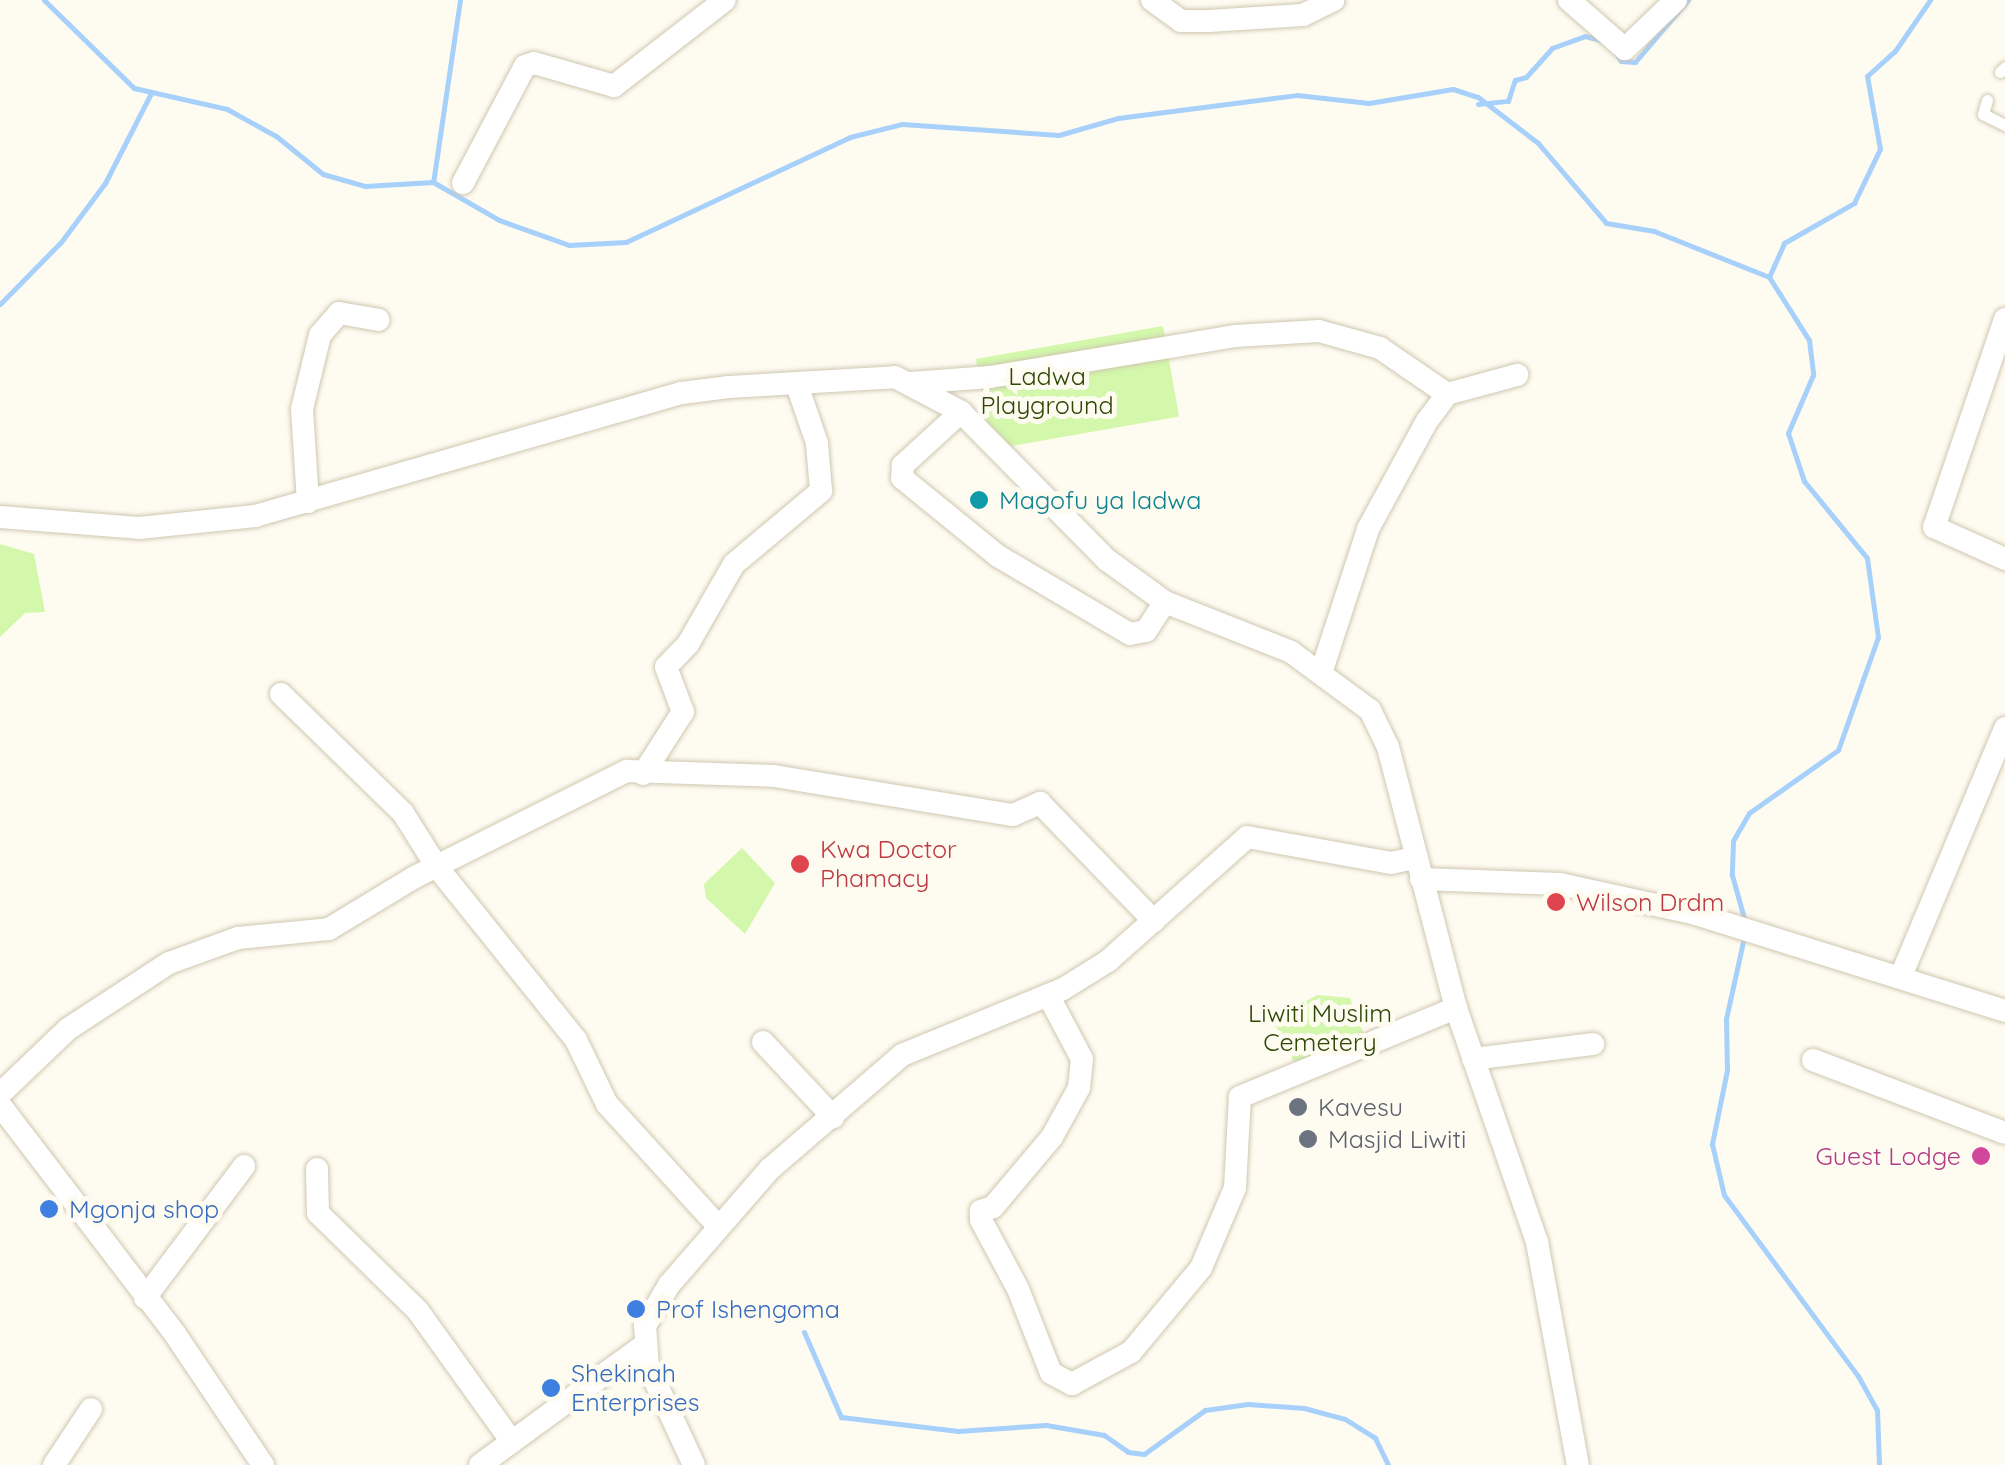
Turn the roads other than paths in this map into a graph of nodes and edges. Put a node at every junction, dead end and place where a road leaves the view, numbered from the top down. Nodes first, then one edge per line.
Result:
1 (725, 0) edge
2 (1152, 0) edge
3 (1334, 0) edge
4 (1569, 0) edge
5 (1676, 0) edge
6 (1987, 100) dead end
7 (2005, 125) edge
8 (463, 183) dead end
9 (378, 320) dead end
10 (2005, 320) edge
11 (1517, 375) dead end
12 (912, 383) junction
13 (797, 385) junction
14 (1446, 394) junction
15 (960, 412) junction
16 (308, 502) junction
17 (0, 518) edge
18 (2005, 559) edge
19 (1165, 602) junction
20 (1322, 670) junction
21 (281, 694) dead end
22 (2005, 728) edge
23 (642, 774) junction
24 (438, 867) junction
25 (1418, 868) junction
26 (1154, 922) junction
27 (1901, 976) junction
28 (1048, 995) junction
29 (1456, 1008) junction
30 (2005, 1011) edge
31 (763, 1042) dead end
32 (1593, 1044) dead end
33 (1474, 1059) junction
34 (1813, 1060) dead end
35 (0, 1094) edge
36 (0, 1105) edge
37 (833, 1117) junction
38 (2005, 1133) edge
39 (244, 1166) dead end
40 (317, 1170) dead end
41 (718, 1226) junction
42 (145, 1298) junction
43 (642, 1346) junction
44 (92, 1409) dead end
45 (512, 1442) junction
46 (54, 1465) edge
47 (263, 1465) edge
48 (480, 1465) edge
49 (694, 1465) edge
50 (1578, 1465) edge

1 - 8 street
2 - 3 street
4 - 5 street
6 - 7 lane
9 - 16 street
10 - 18 street
11 - 14 street
12 - 13 street
12 - 14 street
12 - 15 street
13 - 16 street
13 - 23 street
14 - 20 street
15 - 19 street
15 - 19 street
16 - 17 street
19 - 20 street
20 - 25 street
21 - 24 street
22 - 27 street
23 - 24 street
23 - 26 street
24 - 35 street
24 - 41 street
25 - 26 street
25 - 27 street
25 - 29 street
26 - 28 street
27 - 30 street
28 - 29 street
28 - 37 street
29 - 33 street
31 - 37 street
32 - 33 street
33 - 50 street
34 - 38 street
36 - 42 street
37 - 41 street
39 - 42 street
40 - 45 street
41 - 43 street
42 - 47 street
43 - 45 street
43 - 49 street
44 - 46 street
45 - 48 street

